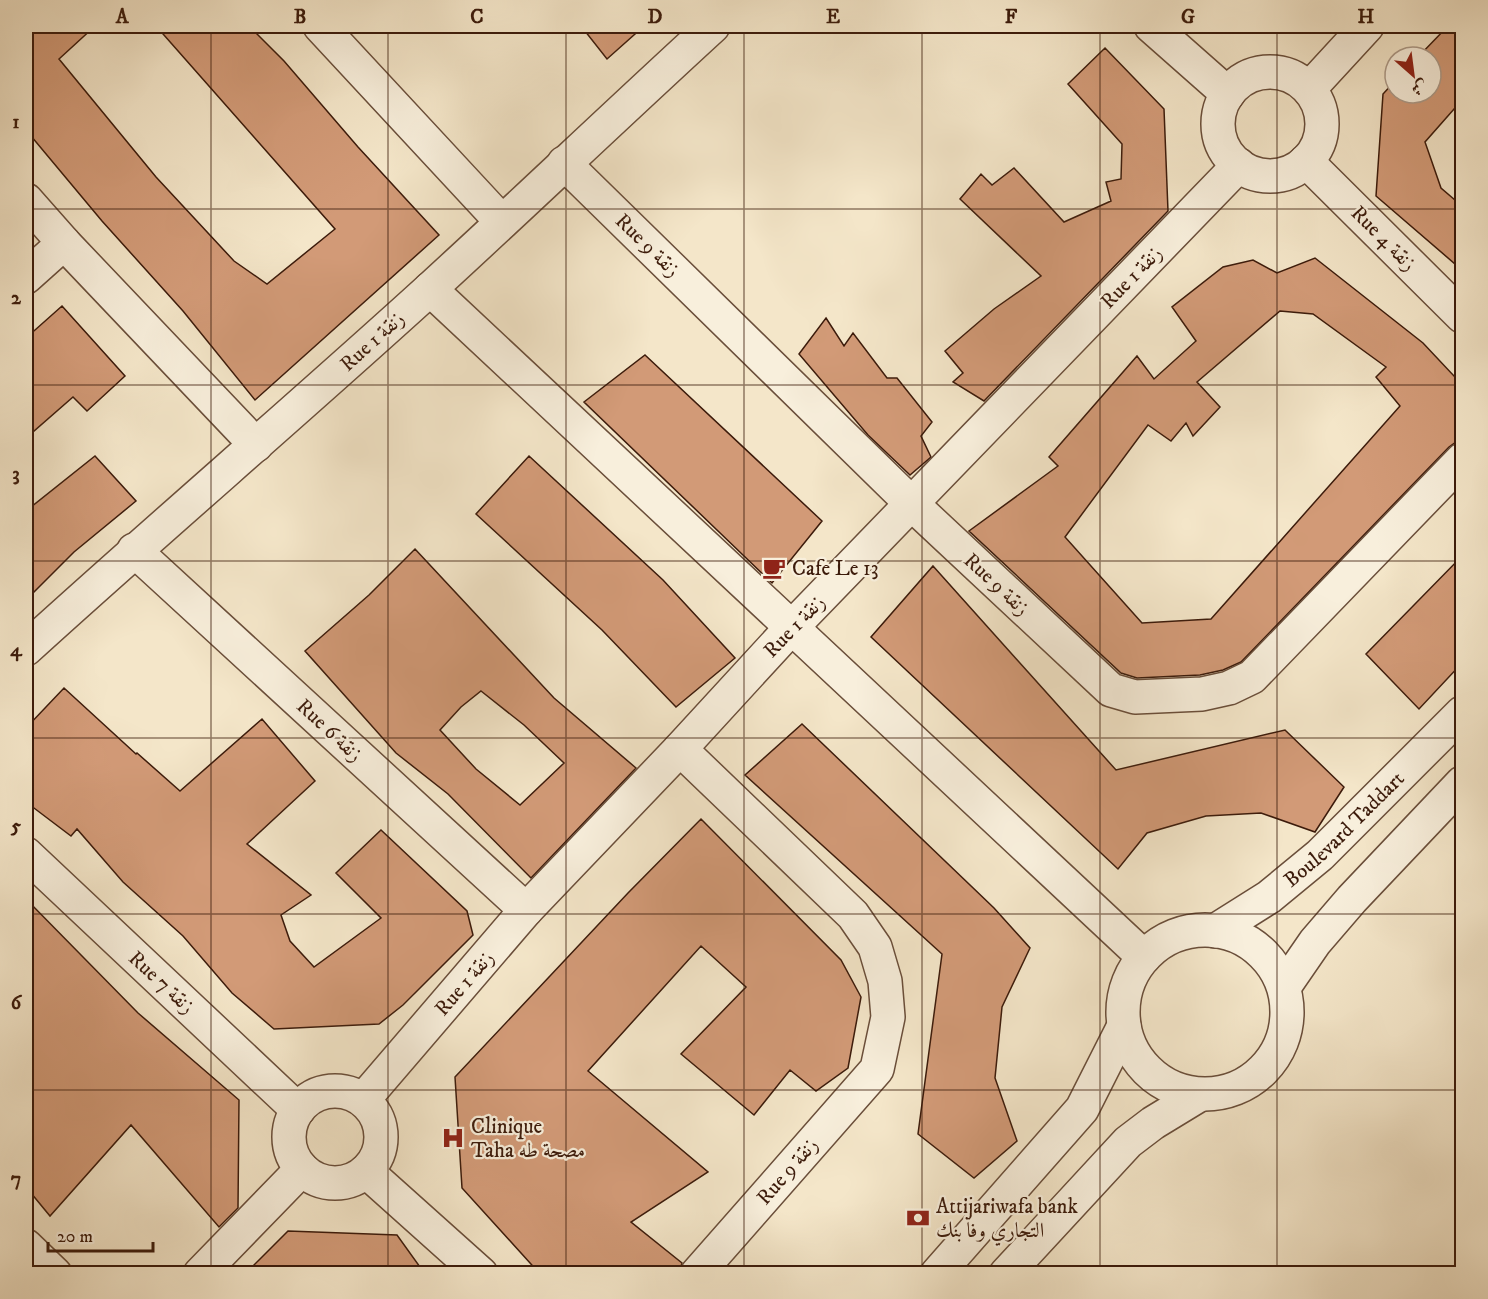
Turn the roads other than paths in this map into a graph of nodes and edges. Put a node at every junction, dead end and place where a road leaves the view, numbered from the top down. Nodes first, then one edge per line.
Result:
1 (320, 26) edge
2 (713, 26) edge
3 (1151, 26) edge
4 (1367, 26) edge
5 (1309, 89) junction
6 (1228, 94) junction
7 (1306, 161) junction
8 (564, 163) junction
9 (1239, 165) junction
10 (26, 200) edge
11 (502, 222) junction
12 (64, 243) junction
13 (26, 277) edge
14 (430, 289) junction
15 (1462, 316) edge
16 (255, 445) junction
17 (1462, 460) edge
18 (912, 504) junction
19 (134, 550) junction
20 (792, 627) junction
21 (26, 649) edge
22 (1462, 713) edge
23 (680, 749) junction
24 (1462, 783) edge
25 (26, 854) edge
26 (526, 910) junction
27 (1215, 931) junction
28 (1144, 957) junction
29 (1284, 987) junction
30 (1124, 1026) junction
31 (1199, 1095) junction
32 (363, 1100) junction
33 (298, 1110) junction
34 (302, 1169) junction
35 (366, 1171) junction
36 (26, 1245) edge
37 (55, 1274) edge
38 (200, 1274) edge
39 (481, 1274) edge
40 (698, 1274) edge
41 (937, 1274) edge
42 (1006, 1274) edge

1 - 11 street
2 - 8 street, Rue 1 زنقة
3 - 6 street
4 - 5 street
5 - 6 street
5 - 7 street
6 - 9 street
7 - 9 street
7 - 15 street, Rue 4 زنقة
8 - 11 street, Rue 1 زنقة
8 - 18 street, Rue 9 زنقة
9 - 18 street, Rue 1 زنقة
10 - 12 street
11 - 14 street, Rue 1 زنقة
12 - 13 street
12 - 16 street
14 - 16 street, Rue 1 زنقة
14 - 20 street
16 - 19 street, Rue 1 زنقة
17 - 18 street, Rue 9 زنقة
18 - 20 street, Rue 1 زنقة
19 - 21 street, Rue 1 زنقة
19 - 26 street, Rue 6 زنقة
20 - 23 street, Rue 1 زنقة
20 - 28 street
22 - 27 street, Boulevard Taddart
23 - 26 street, Rue 1 زنقة
23 - 40 street, Rue 9 زنقة
24 - 29 street
25 - 33 street, Rue 7 زنقة
26 - 32 street, Rue 1 زنقة
27 - 28 street
27 - 29 street
28 - 30 street
29 - 31 street
30 - 31 street
30 - 41 street
31 - 42 street
32 - 33 street
32 - 35 street
33 - 34 street
34 - 35 street
34 - 38 street
35 - 39 street
36 - 37 street

